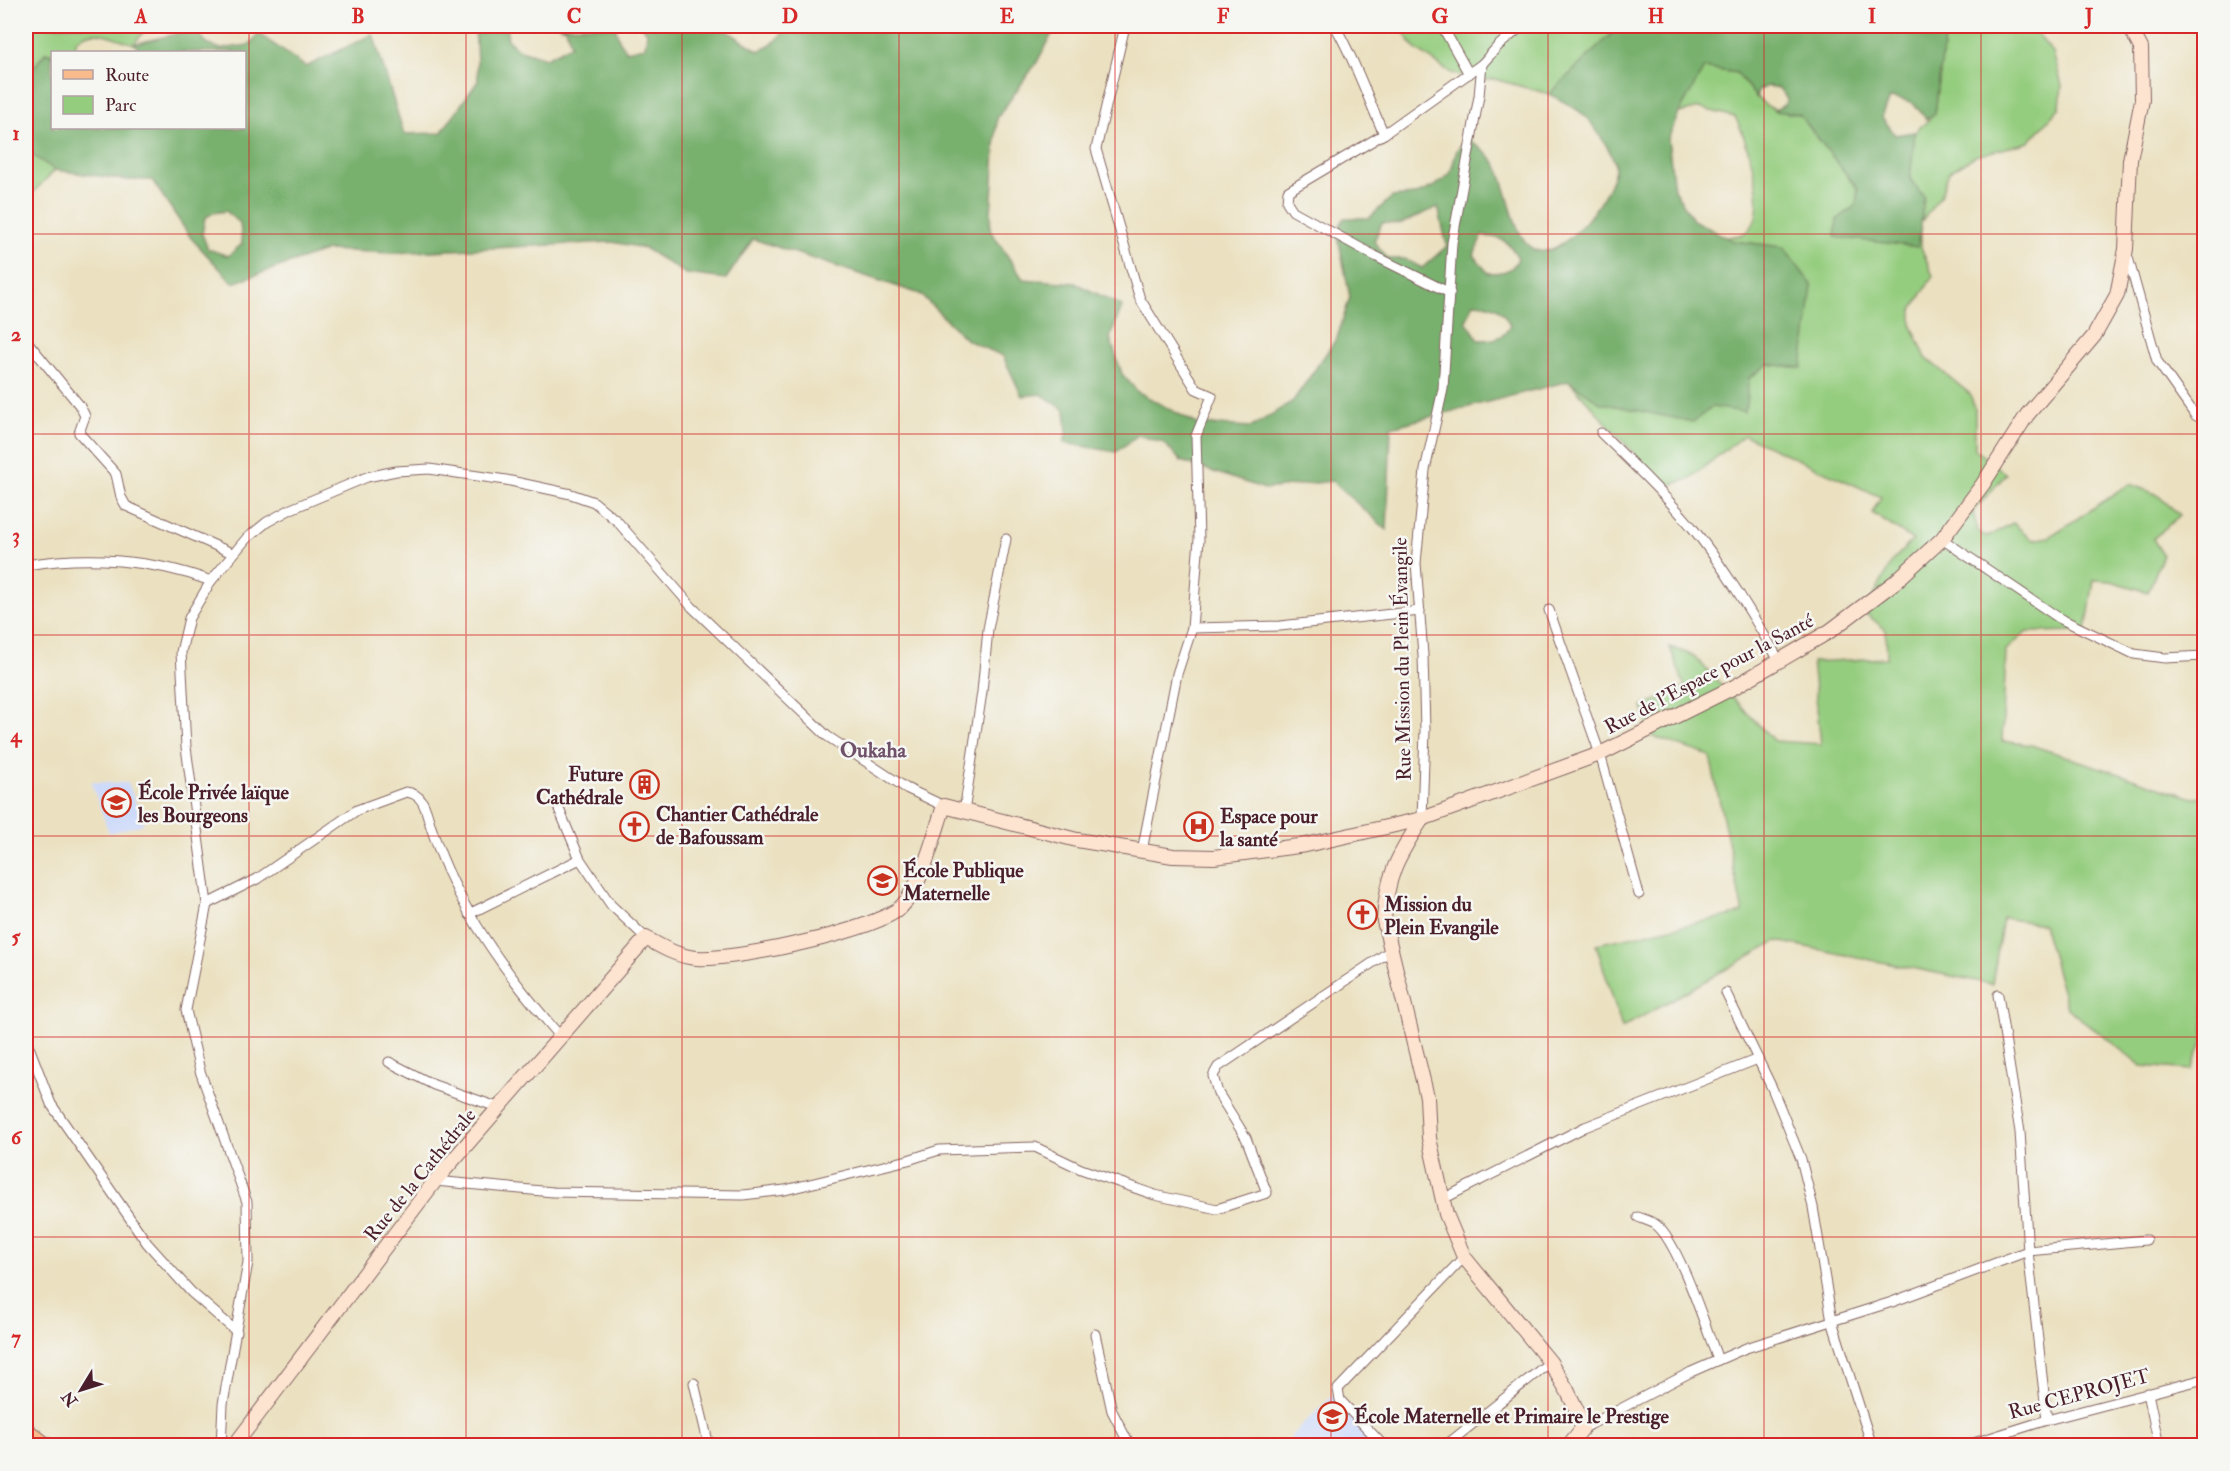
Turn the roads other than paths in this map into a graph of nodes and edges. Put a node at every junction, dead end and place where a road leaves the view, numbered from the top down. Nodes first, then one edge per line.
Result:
1 (1125, 26) edge
2 (1335, 26) edge
3 (1442, 26) edge
4 (1522, 26) edge
5 (2129, 26) edge
6 (1482, 64) junction
7 (1469, 74) junction
8 (1384, 134) junction
9 (2126, 249) junction
10 (1449, 293) junction
11 (26, 340) edge
12 (2205, 420) edge
13 (1601, 433) dead end
14 (1006, 539) dead end
15 (1942, 539) junction
16 (232, 553) junction
17 (26, 565) edge
18 (211, 580) junction
19 (1549, 610) dead end
20 (1420, 611) junction
21 (1192, 628) junction
22 (2205, 656) edge
23 (1780, 662) junction
24 (1600, 754) junction
25 (556, 802) dead end
26 (944, 806) junction
27 (964, 812) junction
28 (1422, 819) junction
29 (1142, 852) junction
30 (580, 859) junction
31 (1639, 894) dead end
32 (207, 904) junction
33 (469, 914) junction
34 (646, 938) junction
35 (1390, 951) junction
36 (1726, 993) dead end
37 (1998, 995) dead end
38 (560, 1036) junction
39 (26, 1039) edge
40 (1758, 1059) junction
41 (389, 1062) dead end
42 (500, 1108) junction
43 (435, 1181) junction
44 (1441, 1200) junction
45 (1638, 1217) dead end
46 (2146, 1240) dead end
47 (2028, 1251) junction
48 (1464, 1257) junction
49 (1832, 1321) junction
50 (237, 1332) junction
51 (1095, 1335) dead end
52 (1718, 1360) junction
53 (1550, 1362) junction
54 (2205, 1380) edge
55 (694, 1383) dead end
56 (2148, 1393) junction
57 (2047, 1420) junction
58 (1582, 1429) junction
59 (26, 1430) edge
60 (47, 1446) edge
61 (221, 1446) edge
62 (234, 1446) edge
63 (709, 1446) edge
64 (1130, 1446) edge
65 (1384, 1446) edge
66 (1445, 1446) edge
67 (1568, 1446) edge
68 (1872, 1446) edge
69 (1964, 1446) edge
70 (2159, 1446) edge

1 - 21 street
2 - 8 street
3 - 7 street
4 - 6 street
5 - 9 street, Rue de l'Espace pour la Santé
6 - 7 street
6 - 10 street, Rue Mission du Plein Évangile
7 - 8 street
8 - 10 street
9 - 12 street
9 - 15 street, Rue de l'Espace pour la Santé
10 - 20 street, Rue Mission du Plein Évangile
11 - 16 street
13 - 23 street
14 - 27 street
15 - 22 street
15 - 23 street, Rue de l'Espace pour la Santé
16 - 18 street
16 - 26 street
17 - 18 street
18 - 32 street
19 - 24 street
20 - 21 street
20 - 28 street, Rue Mission du Plein Évangile
21 - 29 street
23 - 24 street, Rue de l'Espace pour la Santé
24 - 28 street, Rue de l'Espace pour la Santé
24 - 31 street
25 - 30 street
26 - 27 street, Rue de l'Espace pour la Santé
26 - 34 street
27 - 29 street, Rue de l'Espace pour la Santé
28 - 29 street, Rue de l'Espace pour la Santé
28 - 35 street, Rue Mission du Plein Évangile
30 - 33 street
30 - 34 street
32 - 33 street
32 - 50 street
33 - 38 street
34 - 38 street, Rue de la Cathédrale
35 - 43 street
35 - 44 street, Rue Mission du Plein Évangile
36 - 40 street
37 - 47 street
38 - 42 street, Rue de la Cathédrale
39 - 50 street
40 - 44 street
40 - 49 street
41 - 42 street
42 - 43 street, Rue de la Cathédrale
43 - 62 street, Rue de la Cathédrale
44 - 48 street, Rue Mission du Plein Évangile
45 - 52 street
46 - 47 street
47 - 49 street
47 - 57 street
48 - 53 street, Rue Mission du Plein Évangile
48 - 65 street
49 - 52 street
49 - 68 street
50 - 61 street
51 - 64 street
52 - 58 street
53 - 58 street, Rue Mission du Plein Évangile
53 - 66 street
54 - 56 street, Rue CEPROJET
55 - 63 street
56 - 57 street, Rue CEPROJET
56 - 70 street
57 - 69 street, Rue CEPROJET
58 - 67 street
59 - 60 main road

